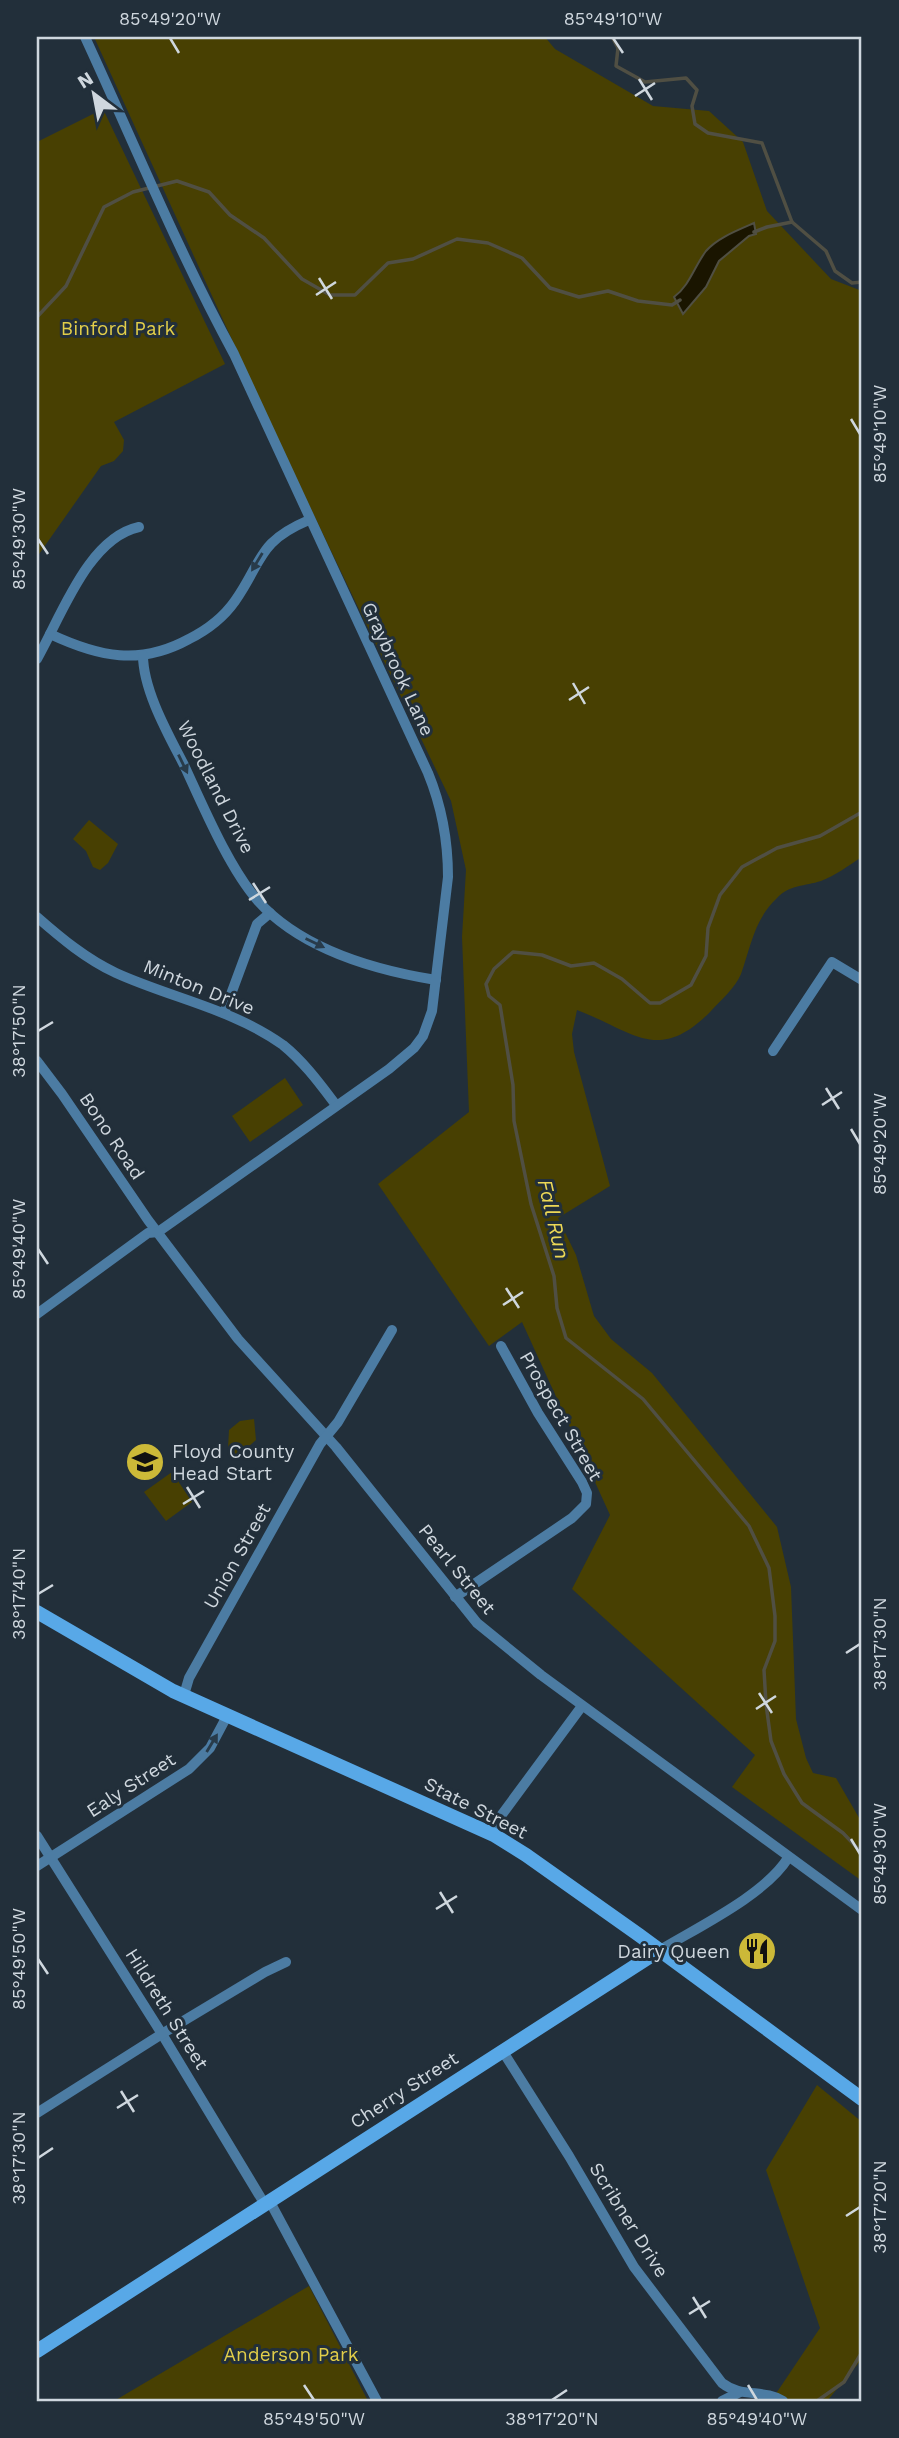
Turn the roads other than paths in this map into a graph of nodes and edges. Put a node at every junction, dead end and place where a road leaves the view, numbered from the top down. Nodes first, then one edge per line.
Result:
1 (85, 37) edge
2 (309, 520) junction
3 (139, 527) dead end
4 (50, 634) junction
5 (143, 655) junction
6 (37, 659) edge
7 (270, 913) junction
8 (37, 917) edge
9 (862, 980) edge
10 (436, 981) junction
11 (224, 1013) junction
12 (773, 1051) dead end
13 (37, 1061) edge
14 (336, 1105) junction
15 (158, 1232) junction
16 (37, 1314) edge
17 (392, 1331) dead end
18 (501, 1346) dead end
19 (326, 1435) junction
20 (455, 1597) junction
21 (37, 1612) edge
22 (184, 1695) junction
23 (582, 1706) junction
24 (227, 1716) junction
25 (489, 1832) junction
26 (37, 1836) edge
27 (51, 1857) junction
28 (788, 1858) junction
29 (37, 1866) edge
30 (858, 1907) edge
31 (660, 1950) junction
32 (286, 1962) dead end
33 (162, 2034) junction
34 (502, 2050) junction
35 (862, 2099) edge
36 (37, 2113) edge
37 (267, 2201) junction
38 (37, 2351) edge
39 (740, 2392) junction
40 (377, 2401) edge
41 (722, 2401) edge
42 (783, 2401) edge

1 - 2 street, Graybrook Lane
2 -> 5 street
2 - 10 street, Graybrook Lane
3 - 4 street
4 - 5 street
4 - 6 street
5 -> 7 street, Woodland Drive
7 -> 10 street, Woodland Drive
7 - 11 street
8 - 11 street, Minton Drive
9 - 12 street
10 - 14 street, Graybrook Lane
11 - 14 street, Minton Drive
13 - 15 street, Bono Road
14 - 15 street, Graybrook Lane
15 - 16 street, Graybrook Lane
15 - 19 street, Pearl Street
17 - 19 street, Union Street
18 - 20 street, Prospect Street
19 - 20 street, Pearl Street
19 - 22 street, Union Street
20 - 23 street, Pearl Street
21 - 22 main road, State Street
22 - 24 main road, State Street
23 - 25 street
23 - 28 street, Pearl Street
24 - 25 main road, State Street
27 -> 24 street, Ealy Street
25 - 31 main road, State Street
26 - 27 street, Hildreth Street
27 - 29 street, Ealy Street
27 - 33 street, Hildreth Street
28 - 30 street, Pearl Street
28 - 31 street, Cherry Street
31 - 34 main road, Cherry Street
31 - 35 main road, State Street
32 - 33 street
33 - 36 street
33 - 37 street, Hildreth Street
34 - 37 main road, Cherry Street
34 - 39 street, Scribner Drive
37 - 38 main road, Cherry Street
37 - 40 street, Hildreth Street
39 - 41 street
39 - 42 street, Scribner Drive

